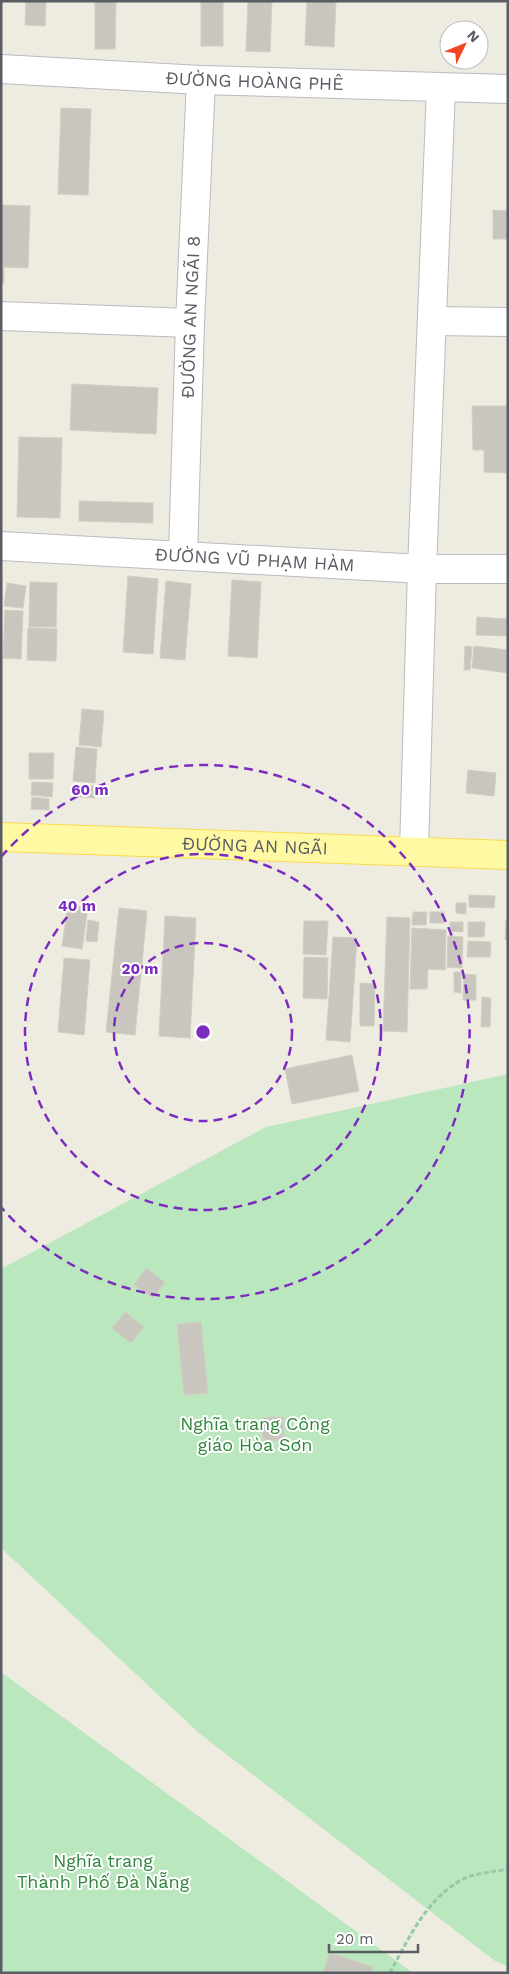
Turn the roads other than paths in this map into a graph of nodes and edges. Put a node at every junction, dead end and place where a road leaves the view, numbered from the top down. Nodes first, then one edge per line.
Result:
1 (1, 69) edge
2 (201, 80) junction
3 (441, 88) junction
4 (508, 89) edge
5 (1, 316) edge
6 (432, 321) junction
7 (508, 322) edge
8 (190, 323) junction
9 (1, 546) edge
10 (183, 555) junction
11 (422, 569) junction
12 (508, 569) edge
13 (1, 838) edge
14 (414, 852) junction
15 (508, 855) edge

1 - 2 street, ĐƯỜNG HOÀNG PHÊ
2 - 3 street, ĐƯỜNG HOÀNG PHÊ
2 - 8 street, ĐƯỜNG AN NGÃI 8
3 - 4 street, ĐƯỜNG HOÀNG PHÊ
3 - 6 street
5 - 8 street
6 - 7 street
6 - 11 street
8 - 10 street, ĐƯỜNG AN NGÃI 8
9 - 10 street, ĐƯỜNG VŨ PHẠM HÀM
10 - 11 street, ĐƯỜNG VŨ PHẠM HÀM
11 - 12 street, ĐƯỜNG VŨ PHẠM HÀM
11 - 14 street
13 - 14 main road, ĐƯỜNG AN NGÃI
14 - 15 main road, ĐƯỜNG AN NGÃI

